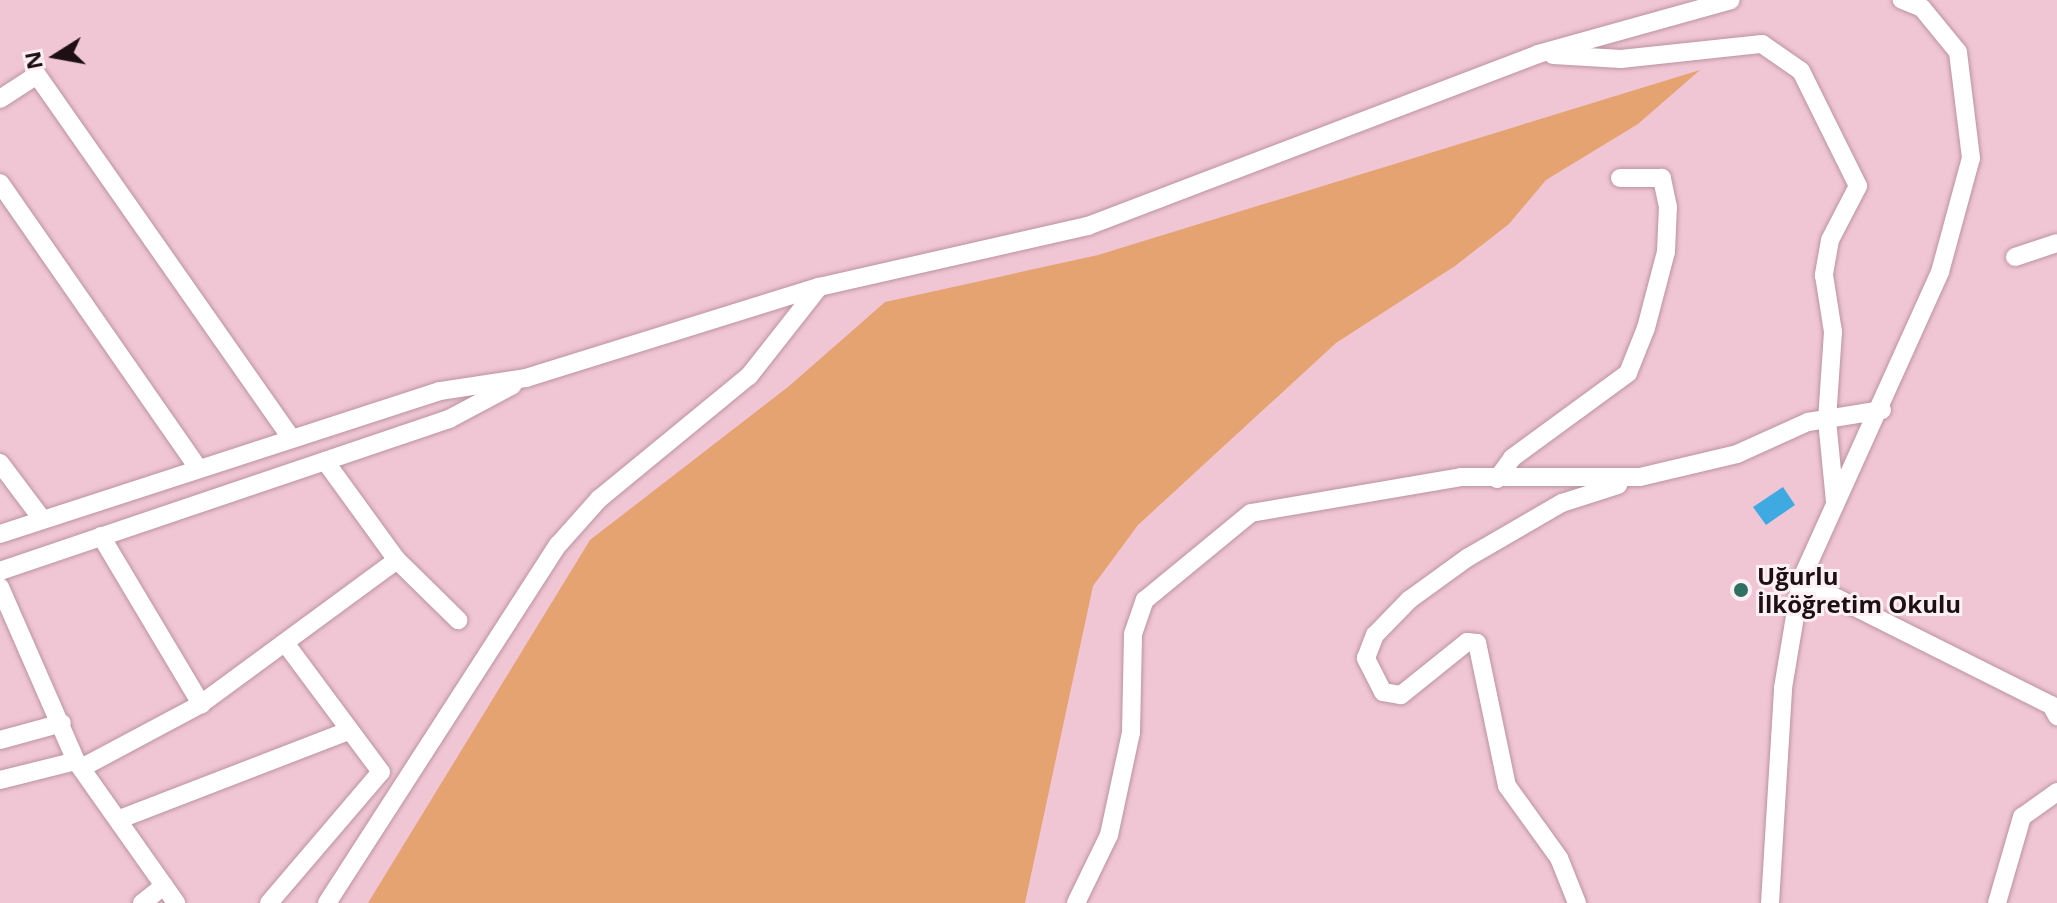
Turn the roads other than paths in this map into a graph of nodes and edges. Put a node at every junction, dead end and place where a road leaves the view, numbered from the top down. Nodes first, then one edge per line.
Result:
1 (1731, 0) edge
2 (1902, 0) edge
3 (1538, 54) junction
4 (0, 99) edge
5 (1620, 178) dead end
6 (0, 183) edge
7 (2057, 243) edge
8 (2015, 257) dead end
9 (819, 287) junction
10 (526, 378) junction
11 (1882, 410) junction
12 (1827, 420) junction
13 (290, 436) junction
14 (325, 461) junction
15 (0, 463) edge
16 (199, 469) junction
17 (1640, 477) junction
18 (1497, 479) junction
19 (1835, 502) junction
20 (42, 519) junction
21 (0, 534) edge
22 (101, 536) junction
23 (397, 560) junction
24 (0, 571) edge
25 (1801, 580) junction
26 (0, 587) edge
27 (458, 620) dead end
28 (286, 644) junction
29 (201, 704) junction
30 (2057, 716) edge
31 (62, 723) junction
32 (345, 732) junction
33 (0, 740) edge
34 (81, 764) junction
35 (0, 780) edge
36 (2057, 792) edge
37 (120, 819) junction
38 (164, 886) junction
39 (142, 903) edge
40 (176, 903) edge
41 (269, 903) edge
42 (327, 903) edge
43 (1076, 903) edge
44 (1577, 903) edge
45 (1770, 903) edge
46 (1997, 903) edge

1 - 3 street
2 - 11 street
3 - 9 street
3 - 12 street
4 - 13 street
5 - 18 street
6 - 16 street
7 - 8 street
9 - 10 street
9 - 42 street
10 - 13 street
10 - 14 street
11 - 12 street
11 - 19 street
12 - 17 street
12 - 19 street
13 - 16 street
14 - 22 street
14 - 23 street
15 - 20 street
16 - 20 street
17 - 18 street
17 - 44 street
18 - 43 street
19 - 25 street
20 - 21 street
22 - 24 street
22 - 29 street
23 - 27 street
23 - 28 street
25 - 30 street
25 - 45 street
26 - 31 street
28 - 29 street
28 - 32 street
29 - 34 street
31 - 33 street
31 - 34 street
32 - 37 street
32 - 41 street
34 - 35 street
34 - 37 street
36 - 46 street
37 - 38 street
38 - 39 street
38 - 40 street

